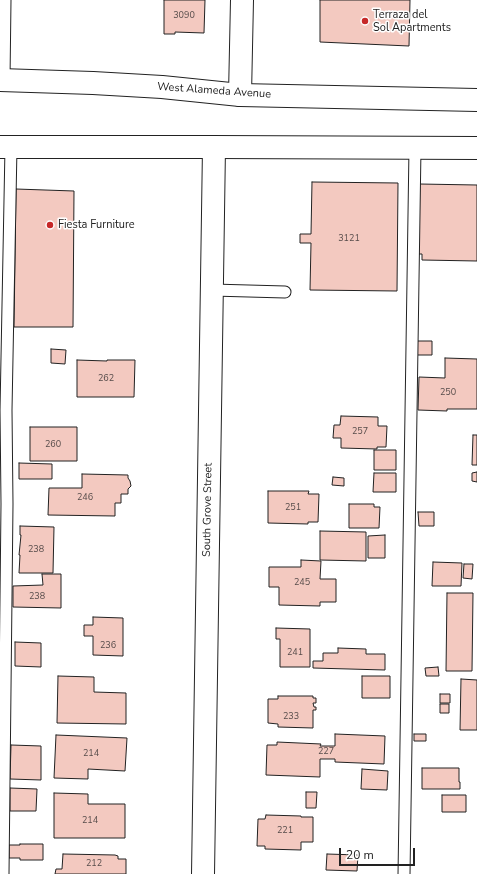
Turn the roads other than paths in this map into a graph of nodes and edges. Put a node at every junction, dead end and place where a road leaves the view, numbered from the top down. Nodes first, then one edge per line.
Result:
1 (5, 0) edge
2 (242, 0) edge
3 (2, 80) edge
4 (240, 95) junction
5 (477, 100) edge
6 (6, 147) edge
7 (214, 147) junction
8 (415, 148) junction
9 (477, 148) edge
10 (212, 290) junction
11 (286, 292) dead end
12 (3, 410) edge
13 (3, 874) edge
14 (203, 874) edge
15 (404, 874) edge

1 - 3 lane
2 - 4 main road
3 - 4 main road, West Alameda Avenue
4 - 5 main road, West Alameda Avenue
6 - 7 main road
6 - 12 lane
7 - 8 main road
7 - 10 main road, South Grove Street
8 - 9 main road
8 - 15 lane
10 - 11 lane
10 - 14 main road, South Grove Street
12 - 13 lane

